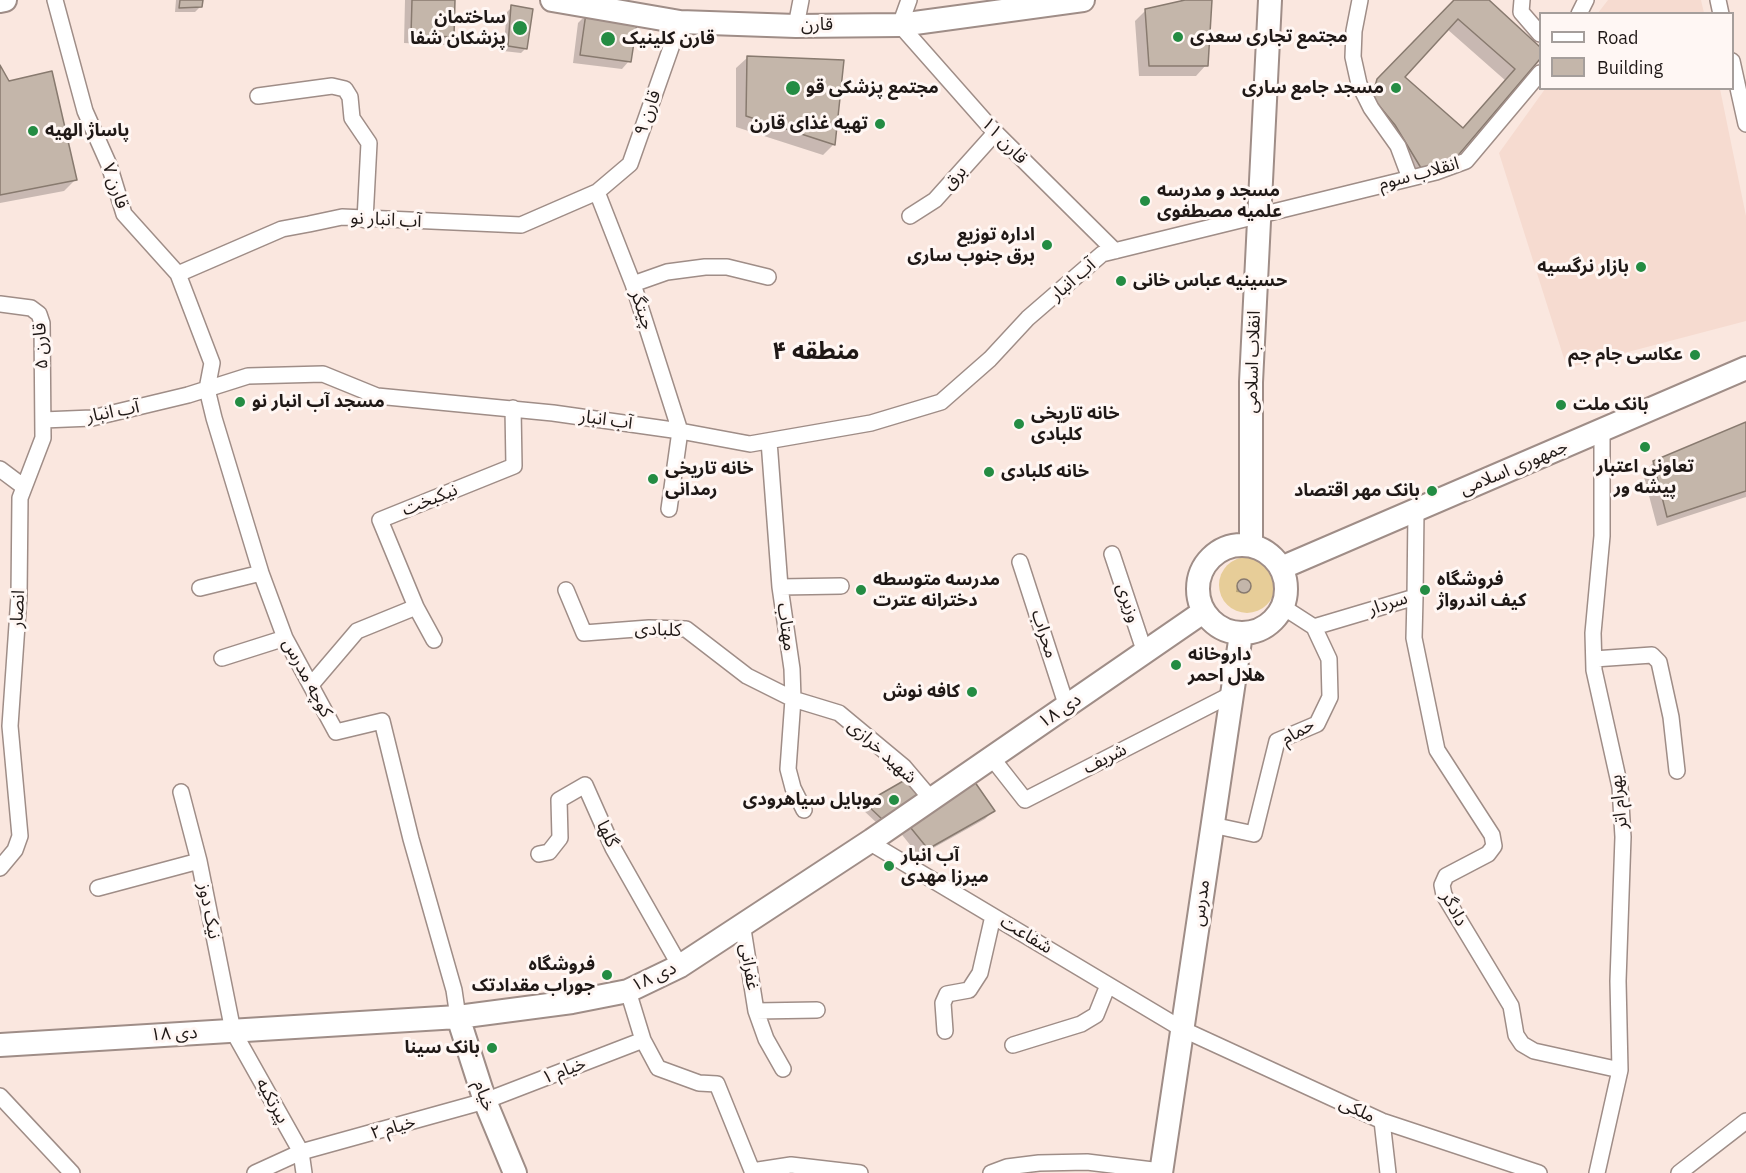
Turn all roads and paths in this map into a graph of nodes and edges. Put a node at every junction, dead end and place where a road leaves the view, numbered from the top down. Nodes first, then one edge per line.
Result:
1 (4, 0) edge
2 (55, 0) edge
3 (552, 0) edge
4 (801, 0) edge
5 (909, 0) edge
6 (1083, 0) edge
7 (1270, 0) edge
8 (1360, 0) edge
9 (1522, 0) edge
10 (0, 1) edge
11 (628, 7) edge
12 (680, 22) junction
13 (900, 25) junction
14 (796, 26) junction
15 (1539, 32) edge
16 (1734, 68) edge
17 (1539, 74) edge
18 (258, 96) dead end
19 (1744, 101) edge
20 (1746, 124) edge
21 (995, 133) junction
22 (1410, 178) junction
23 (597, 192) junction
24 (1260, 213) junction
25 (910, 216) dead end
26 (365, 220) junction
27 (1115, 251) junction
28 (178, 274) junction
29 (768, 277) dead end
30 (633, 284) junction
31 (0, 304) edge
32 (1746, 368) edge
33 (207, 389) junction
34 (513, 408) junction
35 (43, 420) junction
36 (680, 430) junction
37 (1602, 430) junction
38 (769, 441) junction
39 (0, 469) edge
40 (24, 488) junction
41 (669, 509) dead end
42 (1416, 510) junction
43 (1251, 545) junction
44 (1112, 554) dead end
45 (1020, 562) dead end
46 (1281, 568) junction
47 (261, 573) junction
48 (841, 586) dead end
49 (780, 587) junction
50 (200, 588) dead end
51 (566, 590) dead end
52 (1415, 597) junction
53 (416, 607) junction
54 (1283, 607) junction
55 (1203, 612) junction
56 (1314, 627) junction
57 (1241, 634) junction
58 (285, 638) junction
59 (434, 640) dead end
60 (1144, 653) junction
61 (222, 658) dead end
62 (1594, 659) junction
63 (311, 685) junction
64 (1232, 694) junction
65 (793, 699) junction
66 (1067, 707) junction
67 (992, 758) junction
68 (1677, 771) dead end
69 (181, 792) dead end
70 (932, 800) junction
71 (804, 810) dead end
72 (1212, 825) junction
73 (869, 842) junction
74 (539, 854) dead end
75 (200, 861) junction
76 (0, 868) edge
77 (98, 888) dead end
78 (993, 916) junction
79 (742, 923) junction
80 (680, 966) junction
81 (1108, 985) junction
82 (628, 991) junction
83 (817, 1010) dead end
84 (756, 1011) junction
85 (458, 1017) junction
86 (1182, 1029) junction
87 (233, 1030) junction
88 (945, 1031) dead end
89 (643, 1040) junction
90 (0, 1045) edge
91 (1013, 1045) dead end
92 (783, 1069) dead end
93 (1620, 1070) junction
94 (0, 1096) edge
95 (485, 1101) junction
96 (1382, 1121) junction
97 (1746, 1121) edge
98 (301, 1152) junction
99 (753, 1172) edge
100 (1161, 1172) edge
101 (72, 1173) edge
102 (255, 1173) edge
103 (304, 1173) edge
104 (515, 1173) edge
105 (860, 1173) edge
106 (991, 1173) edge
107 (1388, 1173) edge
108 (1539, 1173) edge
109 (1597, 1173) edge
110 (1679, 1173) edge

1 - 10 main road
2 - 28 street, قارن ٧
3 - 11 main road, قارن
4 - 14 street
5 - 13 street
6 - 13 main road, قارن
7 - 24 main road, انقلاب اسلامی
8 - 22 street
9 - 15 street
11 - 12 main road, قارن
12 - 14 main road, قارن
12 - 23 street, قارن ٩
13 - 14 main road, قارن
13 - 21 street, قارن ۱۱
16 - 19 street
17 - 22 street, انقلاب سوم
18 - 26 street
19 - 20 street
21 - 25 street, برق
21 - 27 street, قارن ۱۱
22 - 24 street, انقلاب سوم
23 - 26 street, آب انبار نو
23 - 30 street, چیتگر
24 - 27 street, انقلاب سوم
24 - 43 main road, انقلاب اسلامی
26 - 28 street, آب انبار نو
27 - 38 street, آب انبار
28 - 33 street, قارن ٧
29 - 30 street
30 - 36 street, چیتگر
31 - 35 street, قارن ۵
32 - 37 main road, جمهوری اسلامی
33 - 34 street, آب انبار
33 - 35 street, آب انبار
33 - 47 street, کوچه مدرس
34 - 36 street, آب انبار
34 - 53 street, نیکبخت
35 - 40 street, انصار
36 - 38 street, آب انبار
36 - 41 street
37 - 42 main road, جمهوری اسلامی
37 - 62 street, بهرام اتر
38 - 49 street, مهتاب
39 - 40 street
40 - 76 street, انصار
42 - 46 main road, جمهوری اسلامی
42 - 52 street, سردار
43 - 46 main road
43 - 55 main road
44 - 60 street, وزیری
45 - 66 street, محراب
46 - 54 main road
47 - 50 street
47 - 58 street, کوچه مدرس
48 - 49 street
49 - 65 street, مهتاب
51 - 65 street, کلبادی
52 - 56 street, سردار
52 - 93 street, دادگر
53 - 59 street
53 - 63 street
54 - 56 street
54 - 57 main road
55 - 57 main road
55 - 60 main road, ۱۸ دی
56 - 72 street, حمام
57 - 64 main road, مدرس
58 - 61 street
58 - 63 street, کوچه مدرس
60 - 66 main road, ۱۸ دی
62 - 68 street
62 - 93 street, بهرام اتر
63 - 85 street, کوچه مدرس
64 - 67 street, شریف
64 - 72 main road, مدرس
65 - 70 street, شهید خرازی
65 - 71 street, مهتاب
66 - 67 main road, ۱۸ دی
67 - 70 main road, ۱۸ دی
69 - 75 street, نیک دوز
70 - 73 main road, ۱۸ دی
72 - 86 main road, مدرس
73 - 78 street, شفاعت
73 - 79 main road, ۱۸ دی
74 - 80 street, گلها
75 - 77 street
75 - 87 street, نیک دوز
78 - 81 street, شفاعت
78 - 88 street
79 - 80 main road, ۱۸ دی
79 - 84 street, غفرانی
80 - 82 main road, ۱۸ دی
81 - 86 street, شفاعت
81 - 91 street
82 - 85 main road, ۱۸ دی
82 - 89 street
83 - 84 street, غفرانی
84 - 92 street, غفرانی
85 - 87 main road, ۱۸ دی
85 - 95 main road, خیام
86 - 96 street, ملکی
86 - 100 main road, مدرس
87 - 90 main road, ۱۸ دی
87 - 98 street, پیرتکیه
89 - 95 street, خیام ۱
89 - 99 street
93 - 109 street, بهرام اتر
94 - 101 street
95 - 98 street, خیام ۲
95 - 104 main road, خیام
96 - 107 street
96 - 108 street, ملکی
97 - 110 street
98 - 102 street, خیام ۲
98 - 103 street, پیرتکیه
99 - 105 street
100 - 106 street

